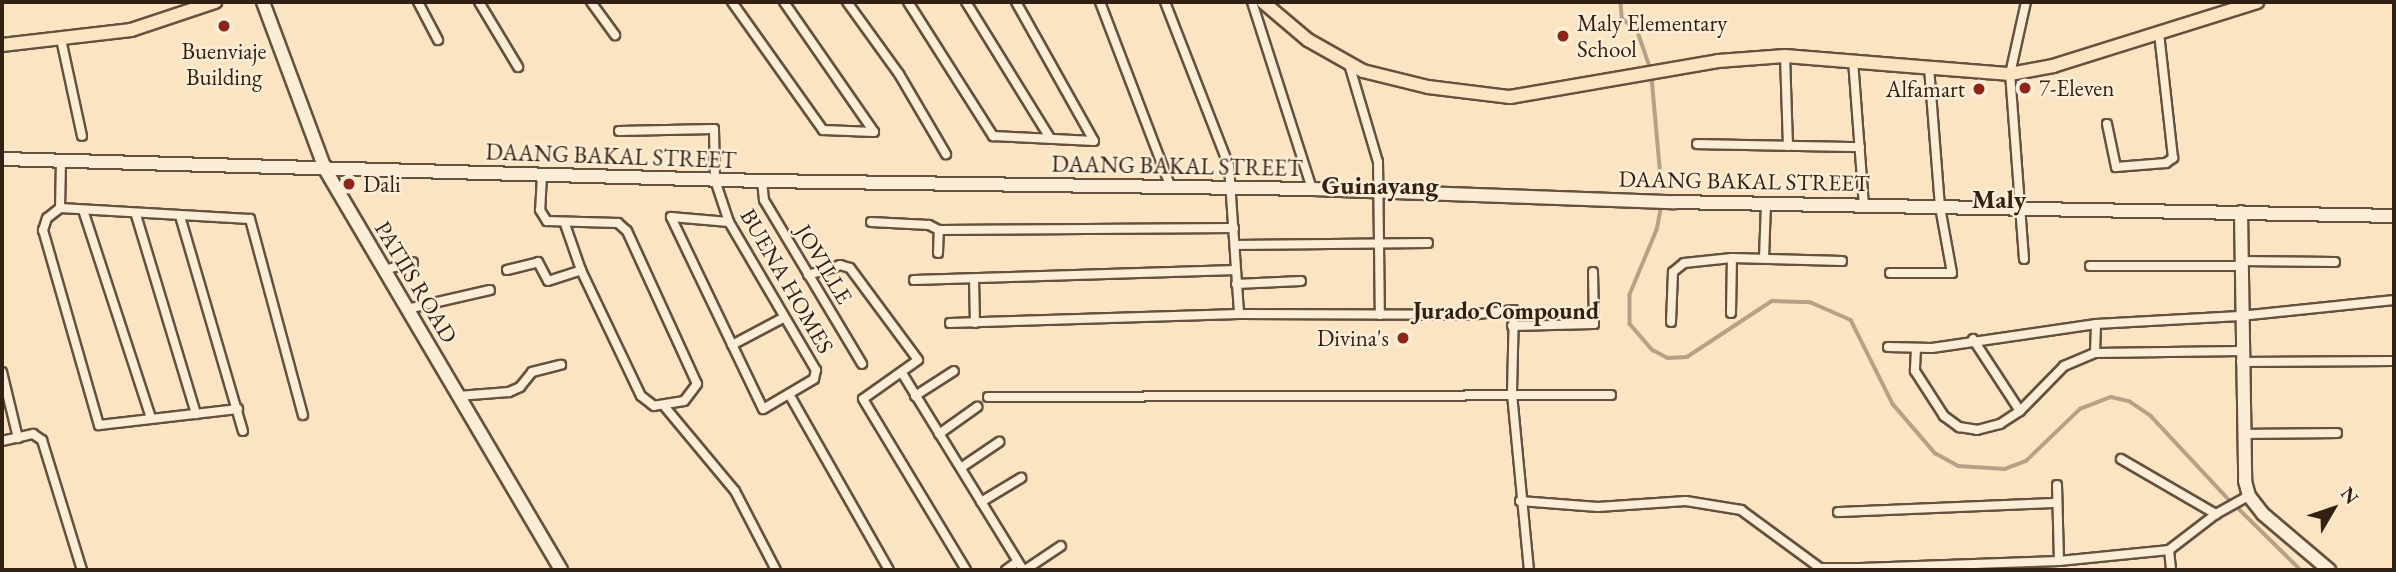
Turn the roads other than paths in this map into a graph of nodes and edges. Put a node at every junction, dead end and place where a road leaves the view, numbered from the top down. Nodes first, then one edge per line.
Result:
1 (215, 2) edge
2 (263, 2) edge
3 (418, 2) edge
4 (479, 2) edge
5 (591, 2) edge
6 (732, 2) edge
7 (784, 2) edge
8 (847, 2) edge
9 (908, 2) edge
10 (966, 2) edge
11 (1016, 2) edge
12 (1100, 2) edge
13 (1165, 2) edge
14 (1252, 2) edge
15 (1263, 2) edge
16 (2025, 2) edge
17 (2257, 2) edge
18 (2159, 34) junction
19 (615, 35) dead end
20 (61, 39) junction
21 (438, 40) dead end
22 (2, 45) edge
23 (1785, 56) junction
24 (1853, 60) junction
25 (1349, 64) junction
26 (1929, 65) junction
27 (518, 66) dead end
28 (2010, 74) junction
29 (2107, 124) dead end
30 (619, 131) dead end
31 (82, 136) dead end
32 (1050, 138) junction
33 (1697, 144) dead end
34 (1788, 146) junction
35 (1860, 147) junction
36 (946, 154) dead end
37 (2, 159) edge
38 (61, 161) junction
39 (325, 169) junction
40 (542, 174) junction
41 (715, 180) junction
42 (762, 181) junction
43 (1171, 188) junction
44 (1233, 188) junction
45 (1312, 189) junction
46 (1377, 192) junction
47 (1766, 203) junction
48 (1864, 205) junction
49 (1940, 207) junction
50 (60, 208) junction
51 (2018, 208) junction
52 (2241, 212) junction
53 (84, 213) junction
54 (136, 215) junction
55 (180, 216) junction
56 (2394, 216) edge
57 (729, 222) junction
58 (871, 222) dead end
59 (565, 224) junction
60 (1234, 228) junction
61 (939, 230) junction
62 (1376, 241) junction
63 (1428, 243) dead end
64 (1235, 245) junction
65 (938, 253) dead end
66 (1732, 258) junction
67 (1764, 258) junction
68 (2024, 259) dead end
69 (1842, 261) dead end
70 (413, 262) dead end
71 (2335, 262) dead end
72 (2239, 264) junction
73 (2090, 266) dead end
74 (384, 270) junction
75 (507, 270) dead end
76 (581, 270) junction
77 (1236, 270) junction
78 (1593, 272) dead end
79 (1890, 273) dead end
80 (808, 275) junction
81 (974, 279) junction
82 (915, 280) dead end
83 (1301, 281) dead end
84 (1237, 284) junction
85 (491, 290) dead end
86 (2394, 300) edge
87 (407, 309) junction
88 (1731, 313) dead end
89 (1239, 314) junction
90 (1380, 315) junction
91 (2240, 316) junction
92 (783, 318) junction
93 (1671, 322) dead end
94 (950, 323) dead end
95 (975, 323) junction
96 (2096, 324) junction
97 (1511, 326) junction
98 (1973, 339) junction
99 (732, 345) junction
100 (1888, 346) dead end
101 (1916, 349) junction
102 (2095, 353) junction
103 (2241, 356) junction
104 (2394, 361) edge
105 (862, 364) dead end
106 (561, 365) dead end
107 (954, 371) dead end
108 (2, 372) edge
109 (902, 373) junction
110 (789, 394) junction
111 (1512, 394) junction
112 (1611, 395) dead end
113 (458, 396) junction
114 (915, 396) junction
115 (988, 397) dead end
116 (665, 407) junction
117 (977, 407) dead end
118 (238, 409) junction
119 (2020, 411) junction
120 (196, 414) junction
121 (303, 415) dead end
122 (151, 418) junction
123 (243, 431) dead end
124 (2337, 433) dead end
125 (939, 434) junction
126 (2243, 434) junction
127 (18, 438) junction
128 (2, 441) edge
129 (999, 442) dead end
130 (2121, 459) dead end
131 (962, 467) junction
132 (1021, 478) dead end
133 (2057, 485) dead end
134 (2249, 496) junction
135 (1520, 501) junction
136 (981, 502) junction
137 (2055, 503) junction
138 (1838, 512) dead end
139 (2216, 513) junction
140 (1061, 546) dead end
141 (2169, 550) junction
142 (2059, 561) junction
143 (1017, 562) junction
144 (1861, 569) edge
145 (82, 570) edge
146 (561, 570) edge
147 (776, 570) edge
148 (889, 570) edge
149 (966, 570) edge
150 (1006, 570) edge
151 (1024, 570) edge
152 (1529, 570) edge
153 (2171, 570) edge
154 (2329, 570) edge

1 - 20 main road
2 - 39 street, PATIIS ROAD
3 - 21 street
4 - 27 street
5 - 19 street
6 - 7 street
8 - 36 street
9 - 32 street
10 - 32 street
11 - 32 street
12 - 43 street
13 - 44 street
14 - 45 street
15 - 25 main road
16 - 28 street
17 - 18 main road
18 - 28 main road
18 - 29 street
20 - 22 main road
20 - 31 street
23 - 24 main road
23 - 25 main road
23 - 34 street
24 - 26 main road
24 - 35 street
25 - 46 street
26 - 28 main road
26 - 49 street
28 - 51 street
30 - 41 street, BUENA HOMES
33 - 34 street
34 - 35 street
35 - 48 street
37 - 38 street, DAANG BAKAL STREET
38 - 39 street, DAANG BAKAL STREET
38 - 50 street
39 - 40 street, DAANG BAKAL STREET
39 - 74 street, PATIIS ROAD
40 - 41 street, DAANG BAKAL STREET
40 - 59 street
41 - 42 street, DAANG BAKAL STREET
41 - 57 street, BUENA HOMES
42 - 43 street, DAANG BAKAL STREET
42 - 80 street, JOVILLE
43 - 44 street, DAANG BAKAL STREET
44 - 45 street, DAANG BAKAL STREET
44 - 60 street
45 - 46 street, DAANG BAKAL STREET
46 - 47 street, DAANG BAKAL STREET
46 - 62 street
47 - 48 street, DAANG BAKAL STREET
47 - 67 street
48 - 49 street, DAANG BAKAL STREET
49 - 51 street, DAANG BAKAL STREET
49 - 79 street
50 - 53 street
50 - 122 street
51 - 52 street, DAANG BAKAL STREET
51 - 68 street
52 - 56 street, DAANG BAKAL STREET
52 - 72 street
53 - 54 street
53 - 122 street
54 - 55 street
54 - 120 street
55 - 118 street
55 - 121 street
57 - 92 street, BUENA HOMES
57 - 99 street
58 - 61 street
59 - 76 street
59 - 116 street
60 - 61 street
60 - 64 street
61 - 65 street
62 - 63 street
62 - 64 street
62 - 90 street
64 - 77 street
66 - 67 street
66 - 88 street
66 - 93 street
67 - 69 street
70 - 74 street
71 - 72 street
72 - 73 street
72 - 91 street
74 - 87 street, PATIIS ROAD
75 - 76 street
76 - 116 street
77 - 81 street
77 - 84 street
78 - 97 street
80 - 105 street, JOVILLE
80 - 109 street
81 - 82 street
81 - 95 street
83 - 84 street
84 - 89 street
85 - 87 street
86 - 91 street
87 - 113 street, PATIIS ROAD
89 - 90 street
89 - 95 street
90 - 97 street
91 - 96 street
91 - 103 street
92 - 99 street
92 - 110 street, BUENA HOMES
94 - 95 street
96 - 98 street
96 - 102 street
97 - 111 street
98 - 101 street
98 - 119 street
99 - 110 street, BUENA HOMES
100 - 101 street
101 - 119 street
102 - 103 street
102 - 119 street
103 - 104 street
103 - 126 street
106 - 113 street
107 - 114 street
108 - 127 street
109 - 114 street
109 - 149 street
110 - 148 street
111 - 112 street
111 - 115 street
111 - 135 street
113 - 146 street, PATIIS ROAD
114 - 125 street
116 - 147 street
117 - 125 street
118 - 120 street
118 - 123 street
120 - 122 street
124 - 126 street
125 - 131 street
126 - 134 street
127 - 128 street
127 - 145 street
129 - 131 street
130 - 139 street
131 - 136 street
132 - 136 street
133 - 137 street
134 - 139 street
134 - 154 street
135 - 144 street
135 - 152 street
136 - 143 street
137 - 138 street
137 - 142 street
139 - 141 street
140 - 151 street
141 - 142 street
141 - 153 street
142 - 144 street
143 - 150 street
143 - 151 street

